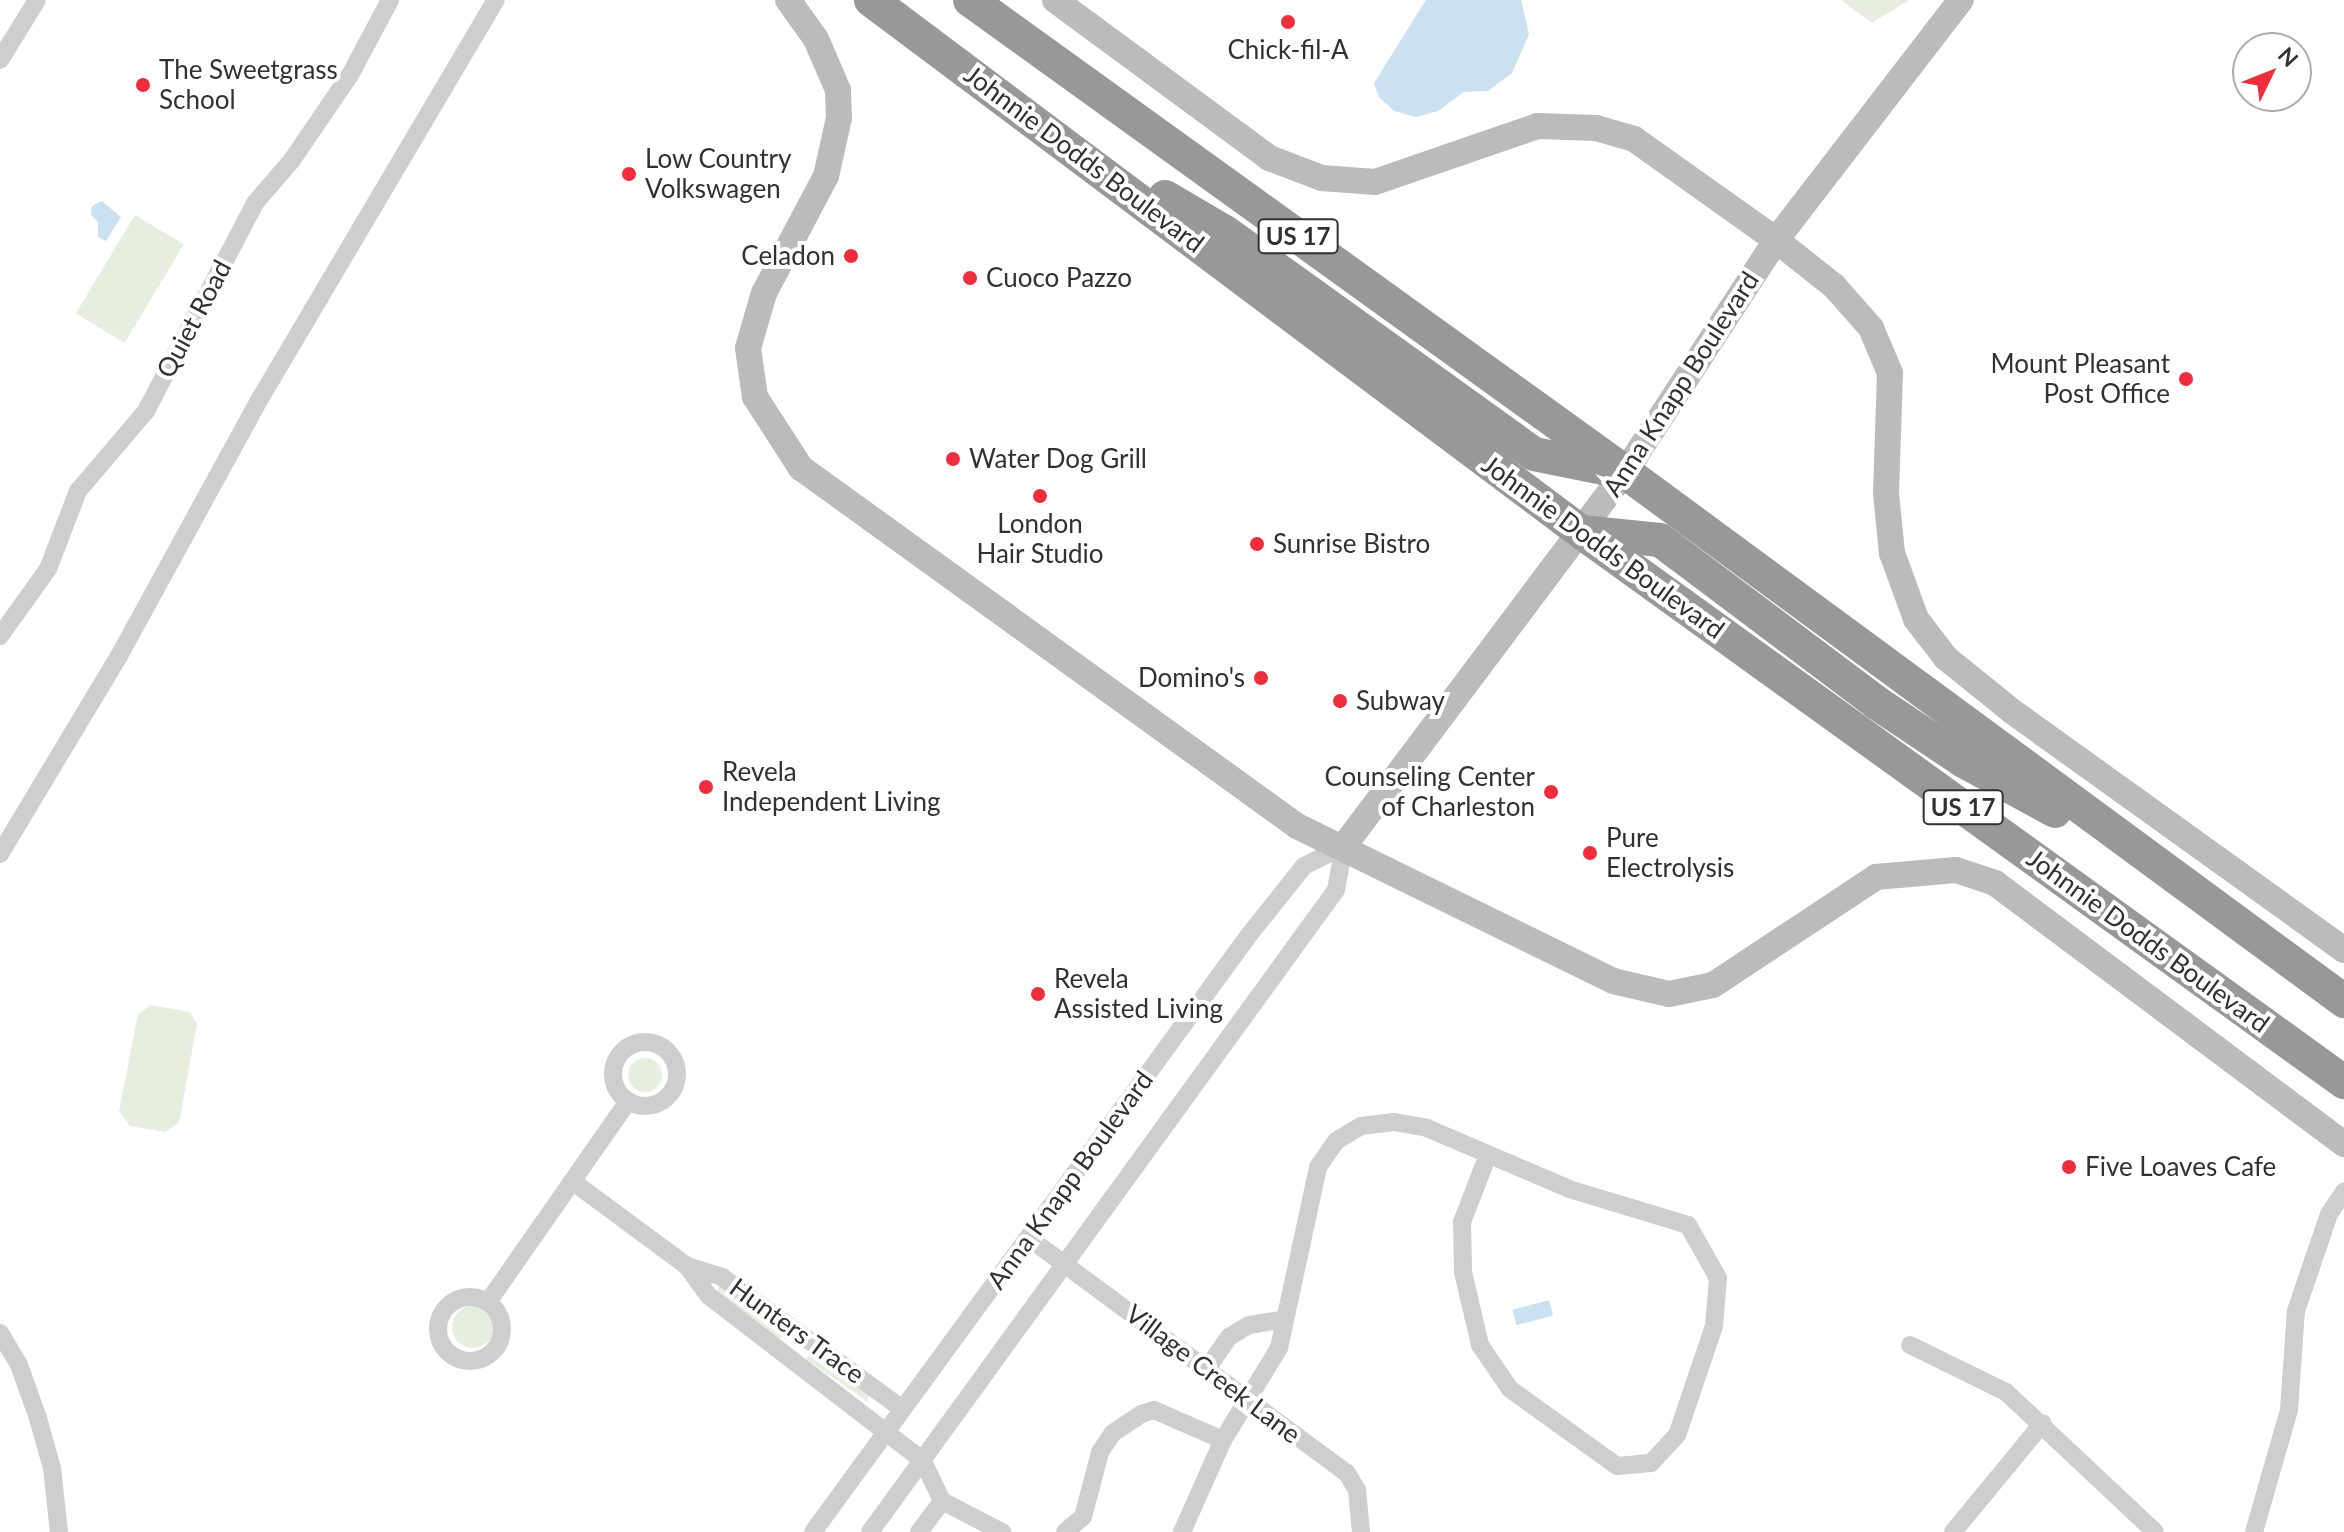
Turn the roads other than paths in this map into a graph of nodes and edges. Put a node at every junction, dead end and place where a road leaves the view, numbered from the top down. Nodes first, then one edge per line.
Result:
1 (37, 0) edge
2 (390, 0) edge
3 (496, 0) edge
4 (788, 0) edge
5 (871, 0) edge
6 (970, 0) edge
7 (1055, 0) edge
8 (1961, 0) edge
9 (0, 60) edge
10 (1035, 123) junction
11 (1776, 240) junction
12 (1625, 472) junction
13 (1581, 532) junction
14 (0, 636) edge
15 (1344, 846) junction
16 (0, 854) edge
17 (2175, 877) junction
18 (2344, 950) edge
19 (2344, 1001) edge
20 (2344, 1082) edge
21 (628, 1101) dead end
22 (2344, 1144) edge
23 (1488, 1155) junction
24 (572, 1181) junction
25 (2344, 1192) edge
26 (1029, 1238) junction
27 (1066, 1265) junction
28 (687, 1266) junction
29 (488, 1302) dead end
30 (1282, 1320) junction
31 (0, 1333) edge
32 (1910, 1345) dead end
33 (1206, 1370) junction
34 (1248, 1401) junction
35 (901, 1408) junction
36 (2043, 1423) junction
37 (885, 1429) junction
38 (1223, 1440) junction
39 (923, 1461) junction
40 (942, 1501) junction
41 (59, 1532) edge
42 (813, 1532) edge
43 (870, 1532) edge
44 (919, 1532) edge
45 (1002, 1532) edge
46 (1065, 1532) edge
47 (1182, 1532) edge
48 (1361, 1532) edge
49 (1953, 1532) edge
50 (2155, 1532) edge
51 (2254, 1532) edge

1 - 9 street
2 - 14 street, Quiet Road
3 - 16 street
4 - 15 street, Johnnie Dodds Boulevard
5 - 10 highway, Johnnie Dodds Boulevard / US 17
6 - 12 highway, US 17
7 - 11 street
8 - 11 street, Anna Knapp Boulevard
10 - 12 highway
10 - 13 highway, Johnnie Dodds Boulevard / US 17
11 - 12 street, Anna Knapp Boulevard
11 - 18 street
12 - 13 street, Anna Knapp Boulevard
12 - 17 highway, US 17
13 - 15 street, Anna Knapp Boulevard
13 - 17 highway
13 - 20 highway, Johnnie Dodds Boulevard / US 17
15 - 22 street, Johnnie Dodds Boulevard
15 - 26 street, Anna Knapp Boulevard
15 - 27 street, Anna Knapp Boulevard
17 - 19 highway, US 17
21 - 24 street
23 - 23 street
23 - 30 street
24 - 28 street, Hunters Trace
24 - 29 street
25 - 51 street
26 - 27 street, Village Creek Lane
26 - 35 street, Anna Knapp Boulevard
27 - 33 street, Village Creek Lane
27 - 39 street, Anna Knapp Boulevard
28 - 35 street, Hunters Trace
28 - 37 street, Hunters Trace
30 - 33 street
30 - 34 street
31 - 41 street
32 - 36 street
33 - 34 street, Village Creek Lane
34 - 38 street
34 - 48 street, Village Creek Lane
35 - 37 street, Anna Knapp Boulevard
36 - 49 street
36 - 50 street
37 - 39 street, Hunters Trace
37 - 42 street, Anna Knapp Boulevard
38 - 46 street
38 - 47 street
39 - 40 street
39 - 43 street, Anna Knapp Boulevard
40 - 44 street
40 - 45 street

